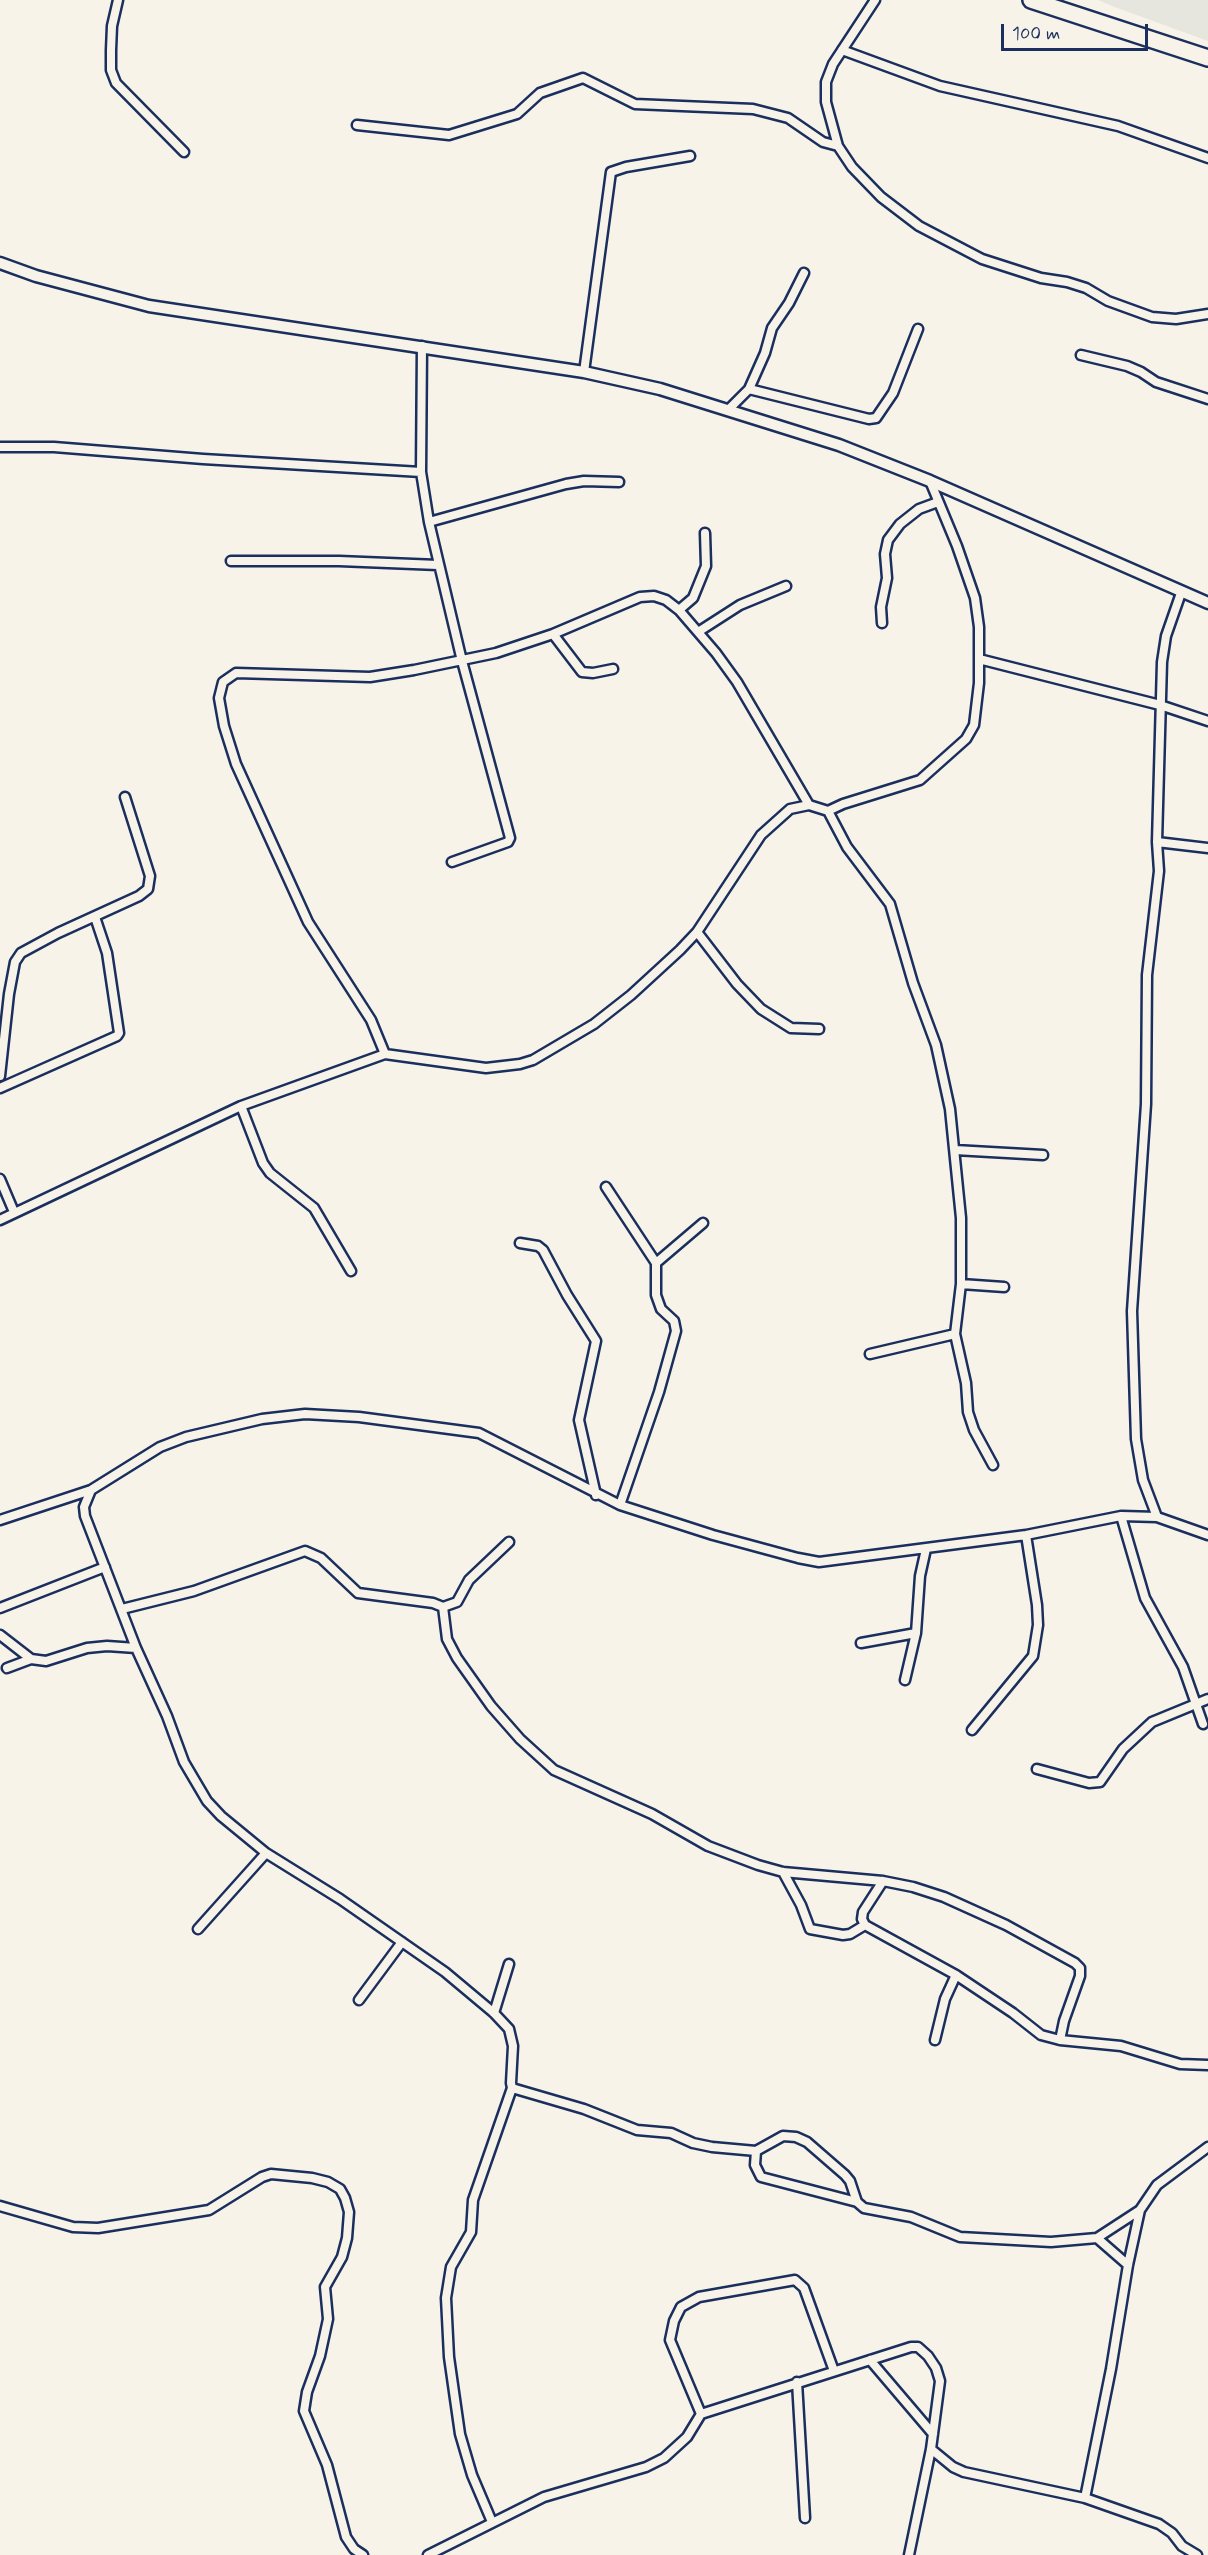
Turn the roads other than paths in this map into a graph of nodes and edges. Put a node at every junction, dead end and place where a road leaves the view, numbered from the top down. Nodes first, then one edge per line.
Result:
1 (118, 0) edge
2 (875, 0) edge
3 (1031, 0) edge
4 (842, 50) junction
5 (1208, 58) edge
6 (357, 125) dead end
7 (838, 146) junction
8 (184, 152) dead end
9 (690, 156) dead end
10 (1208, 158) edge
11 (0, 263) edge
12 (804, 273) dead end
13 (1208, 314) edge
14 (918, 329) dead end
15 (422, 346) junction
16 (1081, 355) dead end
17 (584, 372) junction
18 (749, 389) junction
19 (1208, 399) edge
20 (729, 409) junction
21 (0, 447) edge
22 (421, 472) junction
23 (930, 481) junction
24 (619, 482) dead end
25 (938, 502) junction
26 (429, 522) junction
27 (705, 533) dead end
28 (231, 561) dead end
29 (438, 565) junction
30 (786, 586) dead end
31 (1181, 593) junction
32 (1208, 603) edge
33 (679, 610) junction
34 (882, 623) dead end
35 (698, 632) junction
36 (553, 634) junction
37 (979, 659) junction
38 (462, 661) junction
39 (613, 669) dead end
40 (1160, 705) junction
41 (1208, 722) edge
42 (125, 797) dead end
43 (808, 805) junction
44 (828, 811) junction
45 (1157, 842) junction
46 (1208, 848) edge
47 (452, 862) dead end
48 (95, 916) junction
49 (697, 932) junction
50 (819, 1029) dead end
51 (385, 1054) junction
52 (0, 1076) edge
53 (0, 1088) edge
54 (241, 1106) junction
55 (955, 1150) junction
56 (1043, 1155) dead end
57 (0, 1179) edge
58 (606, 1187) dead end
59 (15, 1212) junction
60 (0, 1220) edge
61 (703, 1223) dead end
62 (520, 1243) dead end
63 (656, 1263) junction
64 (351, 1271) dead end
65 (960, 1284) junction
66 (1004, 1287) dead end
67 (955, 1334) junction
68 (870, 1354) dead end
69 (993, 1465) dead end
70 (90, 1490) junction
71 (596, 1495) junction
72 (620, 1505) junction
73 (1121, 1516) junction
74 (1157, 1517) junction
75 (0, 1520) edge
76 (1208, 1534) edge
77 (1026, 1535) junction
78 (509, 1542) dead end
79 (926, 1549) junction
80 (105, 1567) junction
81 (442, 1607) junction
82 (0, 1608) edge
83 (122, 1609) junction
84 (916, 1633) junction
85 (0, 1635) edge
86 (861, 1642) dead end
87 (136, 1648) junction
88 (30, 1659) junction
89 (7, 1668) dead end
90 (905, 1680) dead end
91 (1208, 1700) edge
92 (1197, 1703) junction
93 (1203, 1724) dead end
94 (972, 1730) dead end
95 (1037, 1770) dead end
96 (266, 1853) junction
97 (783, 1872) junction
98 (883, 1881) junction
99 (865, 1925) junction
100 (198, 1929) dead end
101 (402, 1942) junction
102 (509, 1964) dead end
103 (956, 1975) junction
104 (359, 2000) dead end
105 (494, 2013) junction
106 (934, 2040) dead end
107 (1060, 2040) junction
108 (1208, 2065) edge
109 (512, 2088) junction
110 (1208, 2147) edge
111 (756, 2151) junction
112 (857, 2202) junction
113 (0, 2206) edge
114 (1140, 2210) junction
115 (1097, 2238) junction
116 (1128, 2265) junction
117 (870, 2360) junction
118 (834, 2371) junction
119 (797, 2382) junction
120 (701, 2414) junction
121 (933, 2434) junction
122 (931, 2449) junction
123 (1085, 2498) junction
124 (805, 2518) dead end
125 (492, 2522) junction
126 (363, 2555) edge
127 (428, 2555) edge
128 (909, 2555) edge
129 (1197, 2555) edge

1 - 8 street
2 - 4 street
3 - 5 highway
4 - 7 street
4 - 10 street
6 - 7 street
7 - 13 street
9 - 17 street
11 - 15 street
12 - 18 street
14 - 18 street
15 - 17 street
15 - 22 street
16 - 19 street
17 - 20 street
18 - 20 street
20 - 23 street
21 - 22 street
22 - 26 street
23 - 25 street
23 - 31 street
24 - 26 street
25 - 34 street
25 - 37 street
26 - 29 street
27 - 33 street
28 - 29 street
29 - 38 street
30 - 35 street
31 - 32 street
31 - 40 street
33 - 35 street
33 - 36 street
35 - 43 street
36 - 38 street
36 - 39 street
37 - 40 street
37 - 44 street
38 - 47 street
38 - 51 street
40 - 41 street
40 - 45 street
42 - 48 street
43 - 44 street
43 - 49 street
44 - 55 street
45 - 46 street
45 - 74 street
48 - 52 street
48 - 53 street
49 - 50 street
49 - 51 street
51 - 54 street
54 - 59 street
54 - 64 street
55 - 56 street
55 - 65 street
57 - 59 street
58 - 63 street
59 - 60 street
61 - 63 street
62 - 71 street
63 - 72 street
65 - 66 street
65 - 67 street
67 - 68 street
67 - 69 street
70 - 71 street
70 - 75 street
70 - 80 street
71 - 72 street
72 - 79 street
73 - 74 street
73 - 77 street
73 - 92 street
74 - 76 street
77 - 79 street
77 - 94 street
78 - 81 street
79 - 84 street
80 - 82 street
80 - 83 street
81 - 83 street
81 - 97 street
83 - 87 street
84 - 86 street
84 - 90 street
85 - 88 street
87 - 88 street
87 - 96 street
88 - 89 street
91 - 92 street
92 - 93 street
92 - 95 street
96 - 100 street
96 - 101 street
97 - 98 street
97 - 99 street
98 - 99 street
98 - 107 street
99 - 103 street
101 - 104 street
101 - 105 street
102 - 105 street
103 - 106 street
103 - 107 street
105 - 109 street
107 - 108 street
109 - 111 street
109 - 125 street
110 - 114 street
111 - 112 street
111 - 112 street
112 - 115 street
113 - 126 street
114 - 115 street
114 - 116 street
115 - 116 street
116 - 123 street
117 - 118 street
117 - 121 street
117 - 121 street
118 - 119 street
118 - 120 street
119 - 120 street
119 - 124 street
120 - 125 street
121 - 122 street
122 - 123 street
122 - 128 street
123 - 129 street
125 - 127 street

